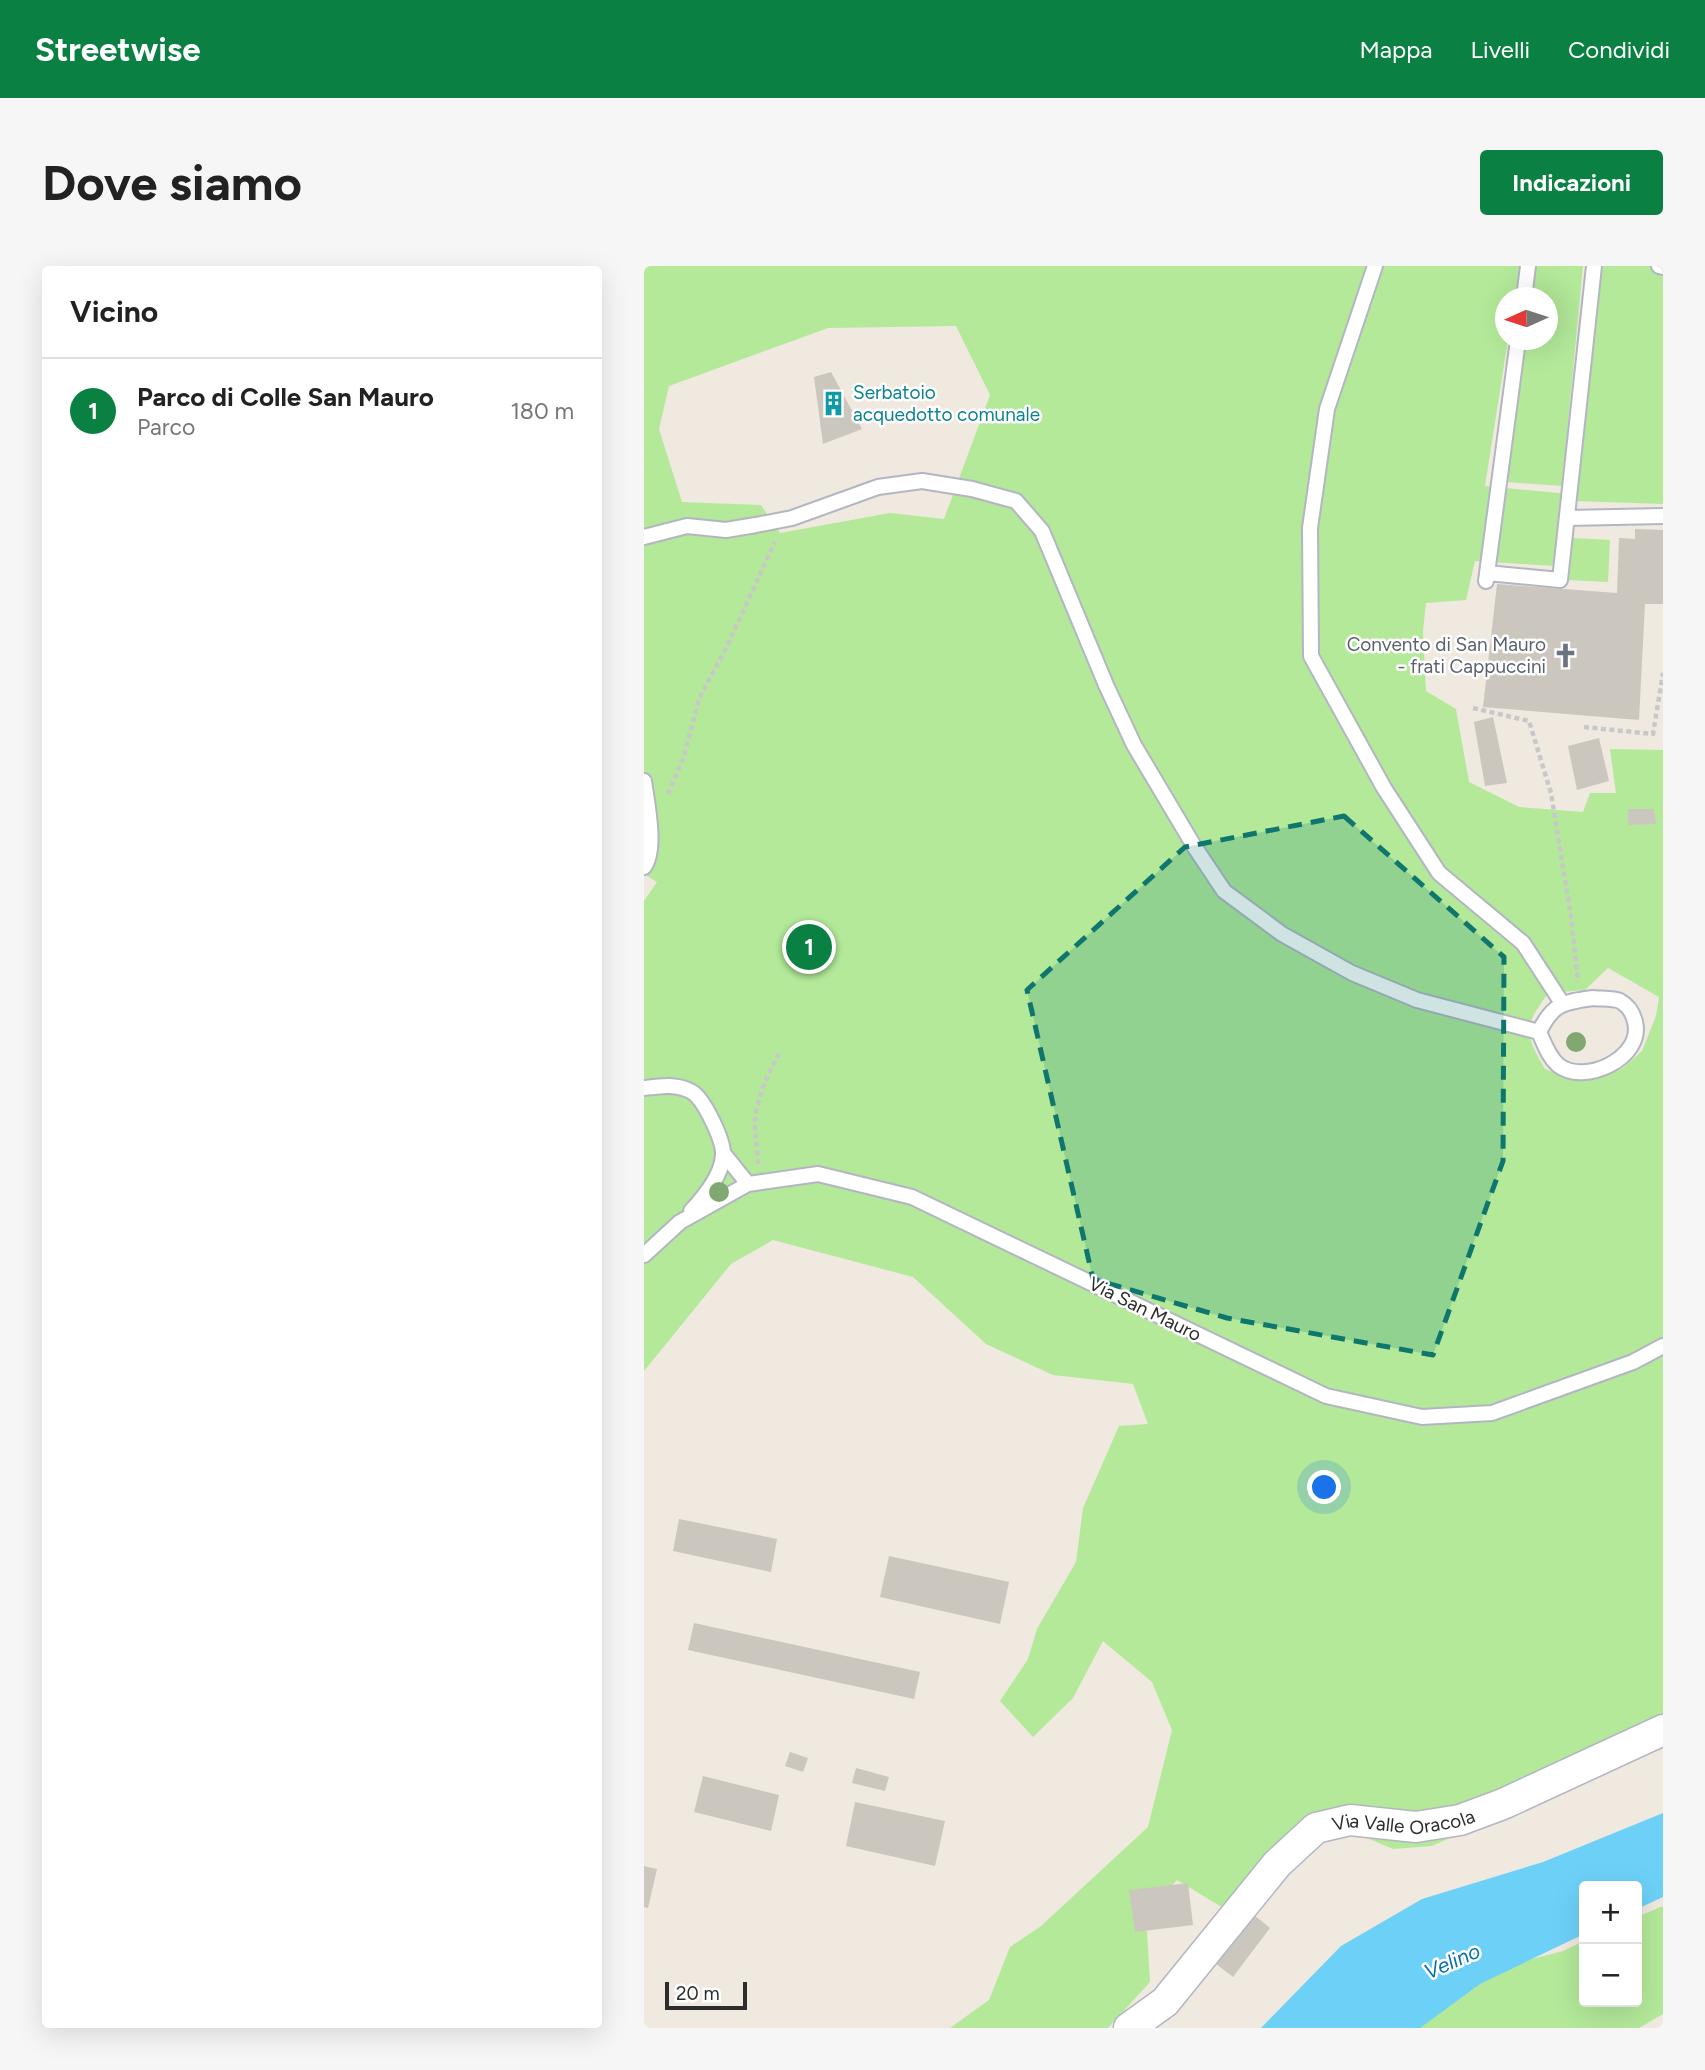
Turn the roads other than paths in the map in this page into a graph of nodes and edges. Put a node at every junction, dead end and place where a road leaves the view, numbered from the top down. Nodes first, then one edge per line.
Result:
1 (1375, 266) edge
2 (1528, 266) edge
3 (1594, 266) edge
4 (1525, 287) edge
5 (1517, 350) edge
6 (1663, 516) edge
7 (1567, 518) junction
8 (644, 537) edge
9 (644, 780) edge
10 (644, 867) edge
11 (1562, 1003) junction
12 (1539, 1032) junction
13 (644, 1088) edge
14 (724, 1153) junction
15 (753, 1183) junction
16 (680, 1222) junction
17 (644, 1255) edge
18 (1663, 1346) edge
19 (1663, 1730) edge
20 (1129, 2028) edge

1 - 11 lane
2 - 4 lane
3 - 7 lane
5 - 7 lane
6 - 7 lane
8 - 12 lane
9 - 10 lane
11 - 12 lane
11 - 12 lane
13 - 14 lane
14 - 15 lane
14 - 16 lane
15 - 16 lane, Via San Mauro
15 - 18 lane, Via San Mauro
16 - 17 lane, Via San Mauro
19 - 20 street, Via Valle Oracola

